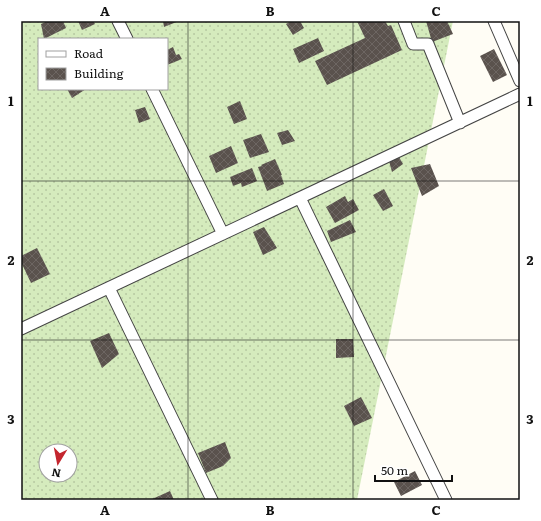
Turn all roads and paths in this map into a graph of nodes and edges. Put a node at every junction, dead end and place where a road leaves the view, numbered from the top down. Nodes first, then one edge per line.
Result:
1 (118, 21) edge
2 (404, 21) edge
3 (494, 21) edge
4 (126, 38) edge
5 (520, 81) edge
6 (152, 90) edge
7 (520, 94) edge
8 (460, 123) junction
9 (300, 198) junction
10 (223, 234) junction
11 (109, 288) junction
12 (21, 330) edge
13 (212, 500) edge
14 (446, 500) edge

1 - 4 street
2 - 8 street
3 - 5 street
6 - 10 street
7 - 8 street
8 - 9 street
9 - 10 street
9 - 14 street
10 - 11 street
11 - 12 street
11 - 13 street

